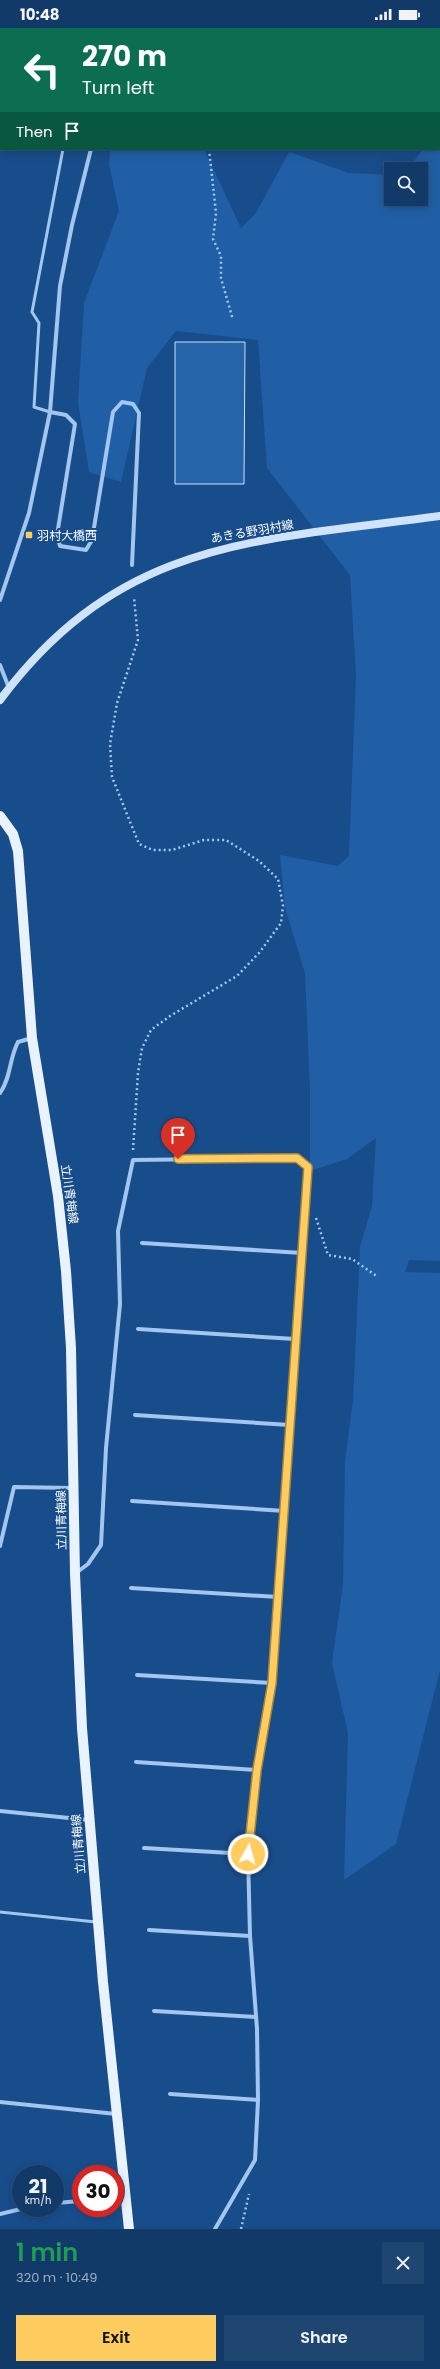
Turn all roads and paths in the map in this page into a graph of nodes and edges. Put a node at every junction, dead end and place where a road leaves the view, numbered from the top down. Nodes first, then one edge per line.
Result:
1 (63, 150) edge
2 (91, 150) edge
3 (209, 150) edge
4 (233, 320) dead end
5 (50, 412) junction
6 (440, 516) edge
7 (132, 565) dead end
8 (134, 595) dead end
9 (0, 600) edge
10 (0, 665) edge
11 (9, 688) junction
12 (0, 700) edge
13 (0, 816) edge
14 (32, 1038) junction
15 (0, 1093) edge
16 (133, 1160) junction
17 (315, 1214) dead end
18 (142, 1243) dead end
19 (302, 1253) junction
20 (378, 1277) dead end
21 (138, 1328) dead end
22 (295, 1339) junction
23 (136, 1415) dead end
24 (290, 1425) junction
25 (74, 1488) junction
26 (132, 1501) dead end
27 (285, 1511) junction
28 (0, 1546) edge
29 (75, 1574) junction
30 (131, 1588) dead end
31 (278, 1597) junction
32 (137, 1675) dead end
33 (272, 1683) junction
34 (136, 1762) dead end
35 (257, 1770) junction
36 (0, 1811) edge
37 (89, 1820) junction
38 (144, 1848) dead end
39 (248, 1854) junction
40 (0, 1912) edge
41 (98, 1922) junction
42 (149, 1930) dead end
43 (250, 1936) junction
44 (154, 2011) dead end
45 (256, 2017) junction
46 (170, 2094) dead end
47 (258, 2100) junction
48 (0, 2102) edge
49 (117, 2114) junction
50 (126, 2197) joint
51 (12, 2211) edge
52 (0, 2214) edge
53 (129, 2229) edge
54 (215, 2229) edge

1 - 5 lane
2 - 5 street
3 - 4 path
5 - 7 street
5 - 9 street
6 - 11 main road, あきる野羽村線
8 - 16 path
10 - 11 street
11 - 12 main road, あきる野羽村線
13 - 14 main road, 立川青梅線
14 - 15 street
14 - 25 main road, 立川青梅線
16 - 19 street
16 - 29 street
17 - 20 path
18 - 19 street
19 - 22 street
21 - 22 street
22 - 24 street
23 - 24 street
24 - 27 street
25 - 28 street
25 - 29 main road, 立川青梅線
26 - 27 street
27 - 31 street
29 - 37 main road, 立川青梅線
30 - 31 street
31 - 33 street
32 - 33 street
33 - 35 street
34 - 35 street
35 - 39 street
36 - 37 street
37 - 41 main road, 立川青梅線
38 - 39 street
39 - 43 street
40 - 41 lane
41 - 49 main road, 立川青梅線
42 - 43 street
43 - 45 street
44 - 45 street
45 - 47 street
46 - 47 street
47 - 54 street
48 - 49 street
49 - 50 main road, 立川青梅線
50 - 53 main road, 立川青梅線
51 - 52 street

